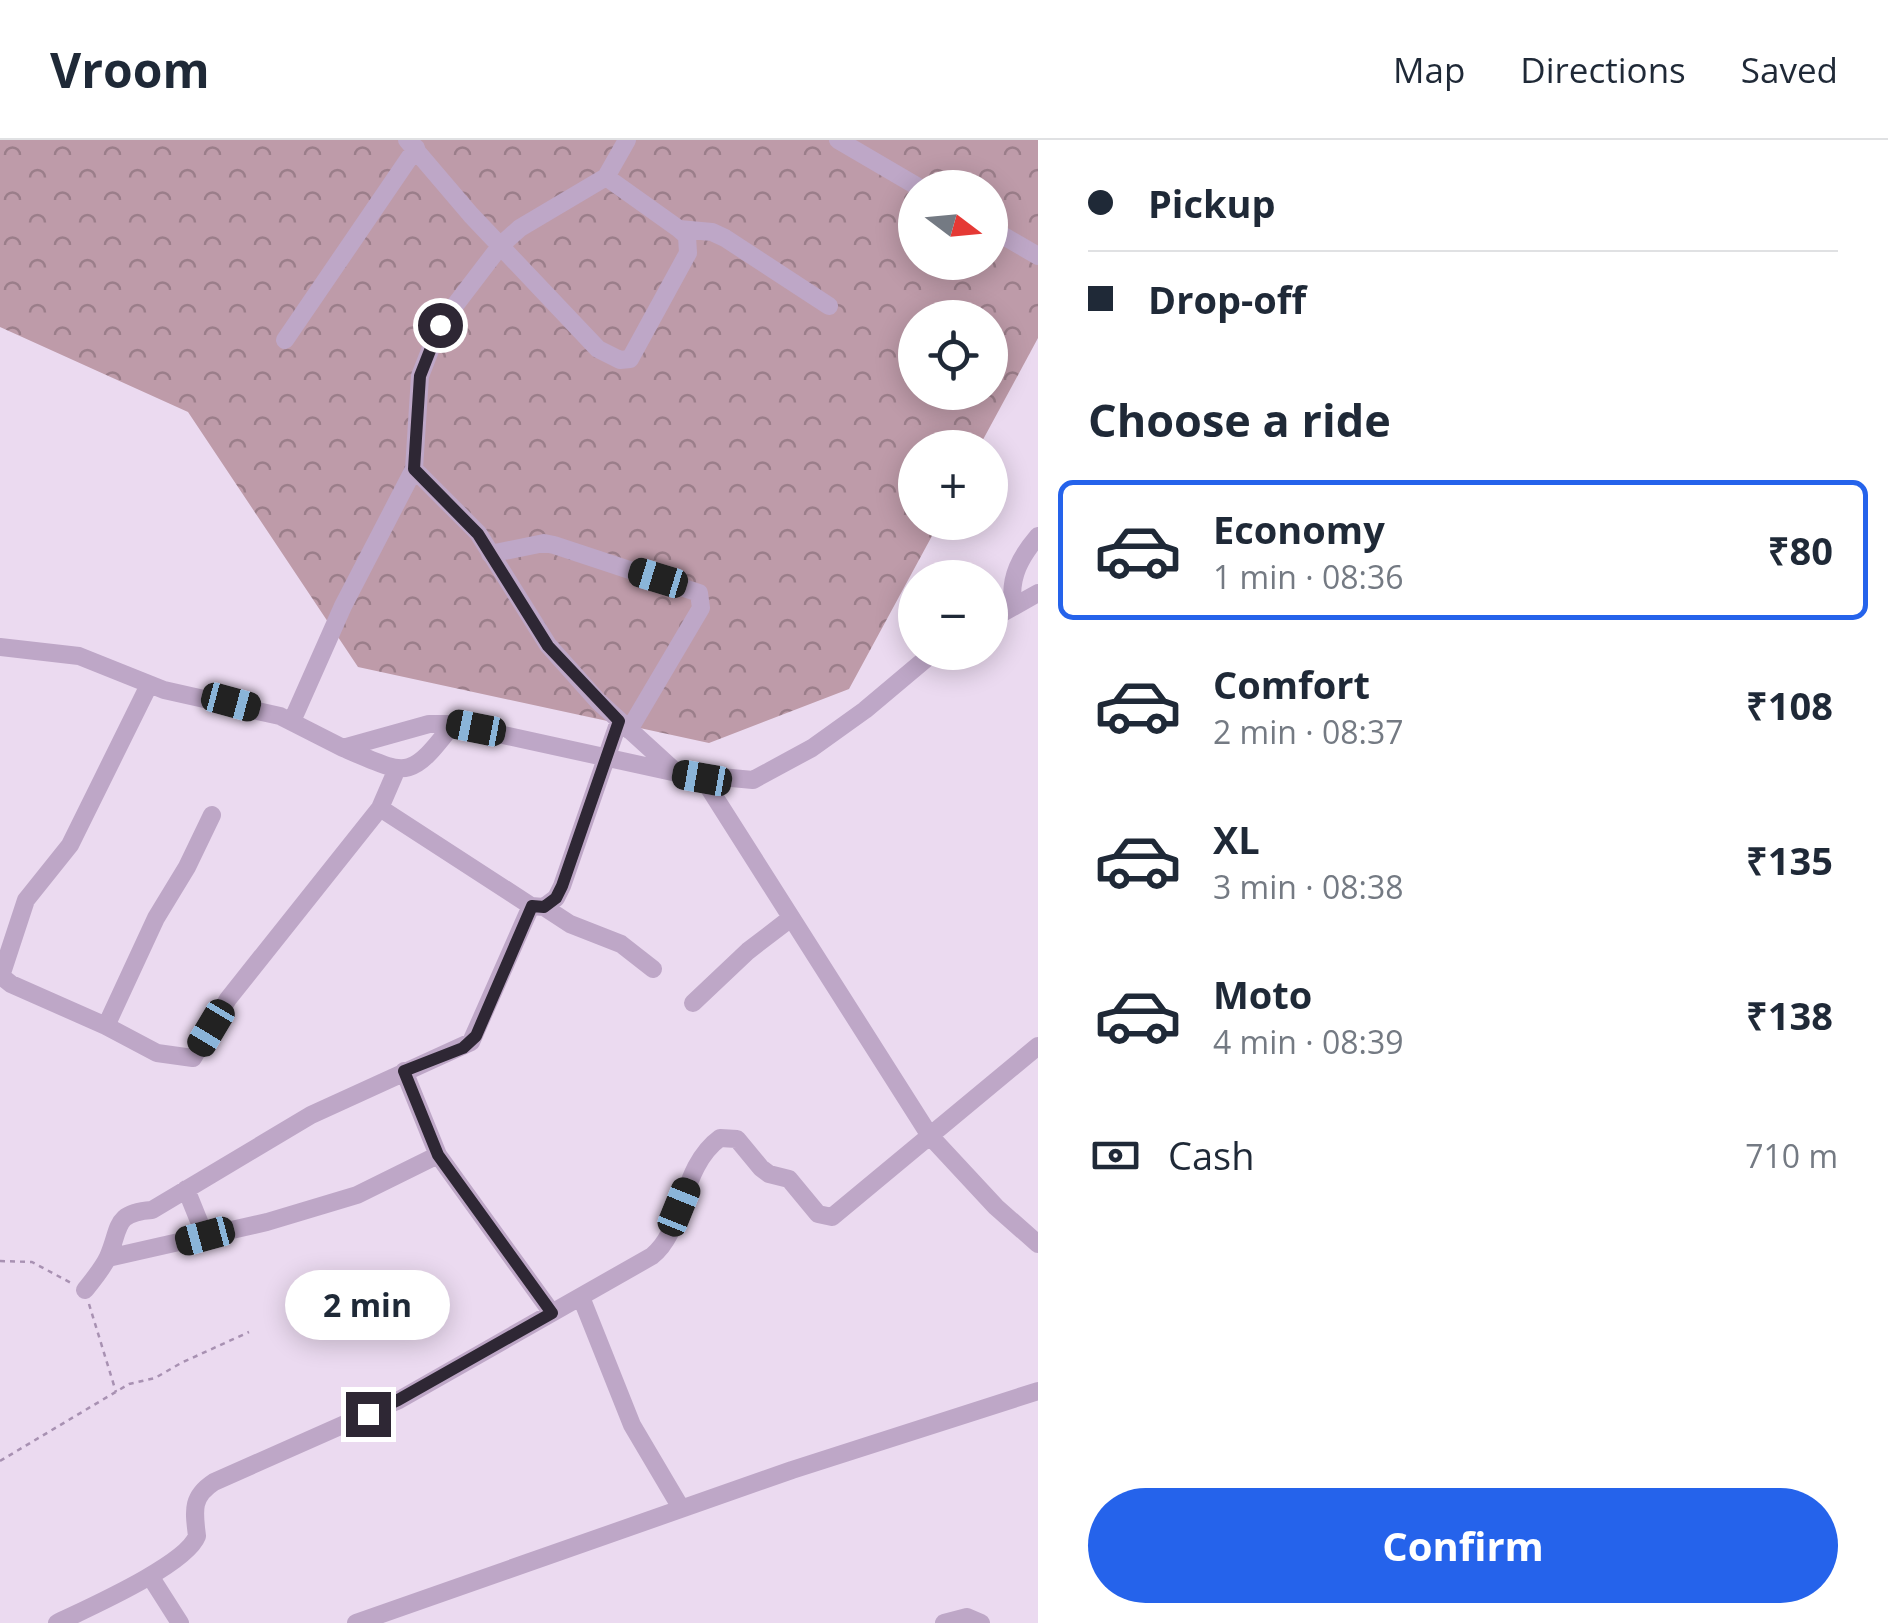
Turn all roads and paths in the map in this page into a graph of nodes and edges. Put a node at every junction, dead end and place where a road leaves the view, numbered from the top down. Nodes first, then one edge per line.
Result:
1 (627, 140) edge
2 (838, 140) edge
3 (412, 144) edge
4 (898, 175) edge
5 (606, 177) junction
6 (680, 229) junction
7 (1008, 238) edge
8 (501, 245) junction
9 (1038, 256) edge
10 (829, 306) dead end
11 (285, 340) dead end
12 (414, 469) junction
13 (1038, 536) edge
14 (490, 554) junction
15 (1038, 593) edge
16 (1013, 604) junction
17 (1008, 607) edge
18 (0, 647) edge
19 (913, 670) edge
20 (149, 685) junction
21 (292, 721) junction
22 (453, 724) junction
23 (624, 725) junction
24 (343, 748) junction
25 (607, 760) junction
26 (396, 770) junction
27 (678, 773) junction
28 (702, 778) junction
29 (380, 808) junction
30 (212, 816) dead end
31 (538, 906) junction
32 (791, 918) junction
33 (654, 969) dead end
34 (692, 1003) dead end
35 (106, 1026) junction
36 (1038, 1046) edge
37 (404, 1071) junction
38 (930, 1136) junction
39 (438, 1155) junction
40 (186, 1189) junction
41 (205, 1236) junction
42 (1038, 1244) edge
43 (108, 1258) junction
44 (0, 1261) edge
45 (86, 1290) junction
46 (581, 1297) junction
47 (552, 1313) junction
48 (249, 1332) dead end
49 (1038, 1391) edge
50 (116, 1392) junction
51 (0, 1461) edge
52 (680, 1508) junction
53 (150, 1576) junction
54 (58, 1623) edge
55 (180, 1623) edge
56 (356, 1623) edge
57 (944, 1623) edge
58 (981, 1623) edge

1 - 5 street
2 - 4 street
3 - 8 street
3 - 11 street
5 - 6 street
5 - 8 street
6 - 8 street
6 - 10 street
7 - 9 street
8 - 12 street
12 - 14 street
12 - 21 street
13 - 16 street
14 - 23 street
14 - 23 street
15 - 16 street
16 - 17 street
18 - 20 street
19 - 28 street
20 - 21 street
20 - 35 street
21 - 24 street
22 - 24 street
22 - 25 street
22 - 26 street
23 - 25 street
23 - 27 street
24 - 26 street
25 - 27 street
25 - 31 street
26 - 29 street
27 - 28 street
28 - 32 street
29 - 31 street
29 - 35 street
30 - 35 street
31 - 33 street
31 - 37 street
32 - 34 street
32 - 38 street
36 - 38 street
37 - 39 street
37 - 40 street
38 - 42 street
38 - 46 street
39 - 41 street
39 - 47 street
40 - 41 street
40 - 43 street
41 - 43 street
43 - 45 street
44 - 45 path
45 - 50 path
46 - 47 street
46 - 52 street
47 - 53 street
48 - 50 path
49 - 52 street
50 - 51 path
52 - 56 street
53 - 54 street
53 - 55 street
57 - 58 street

